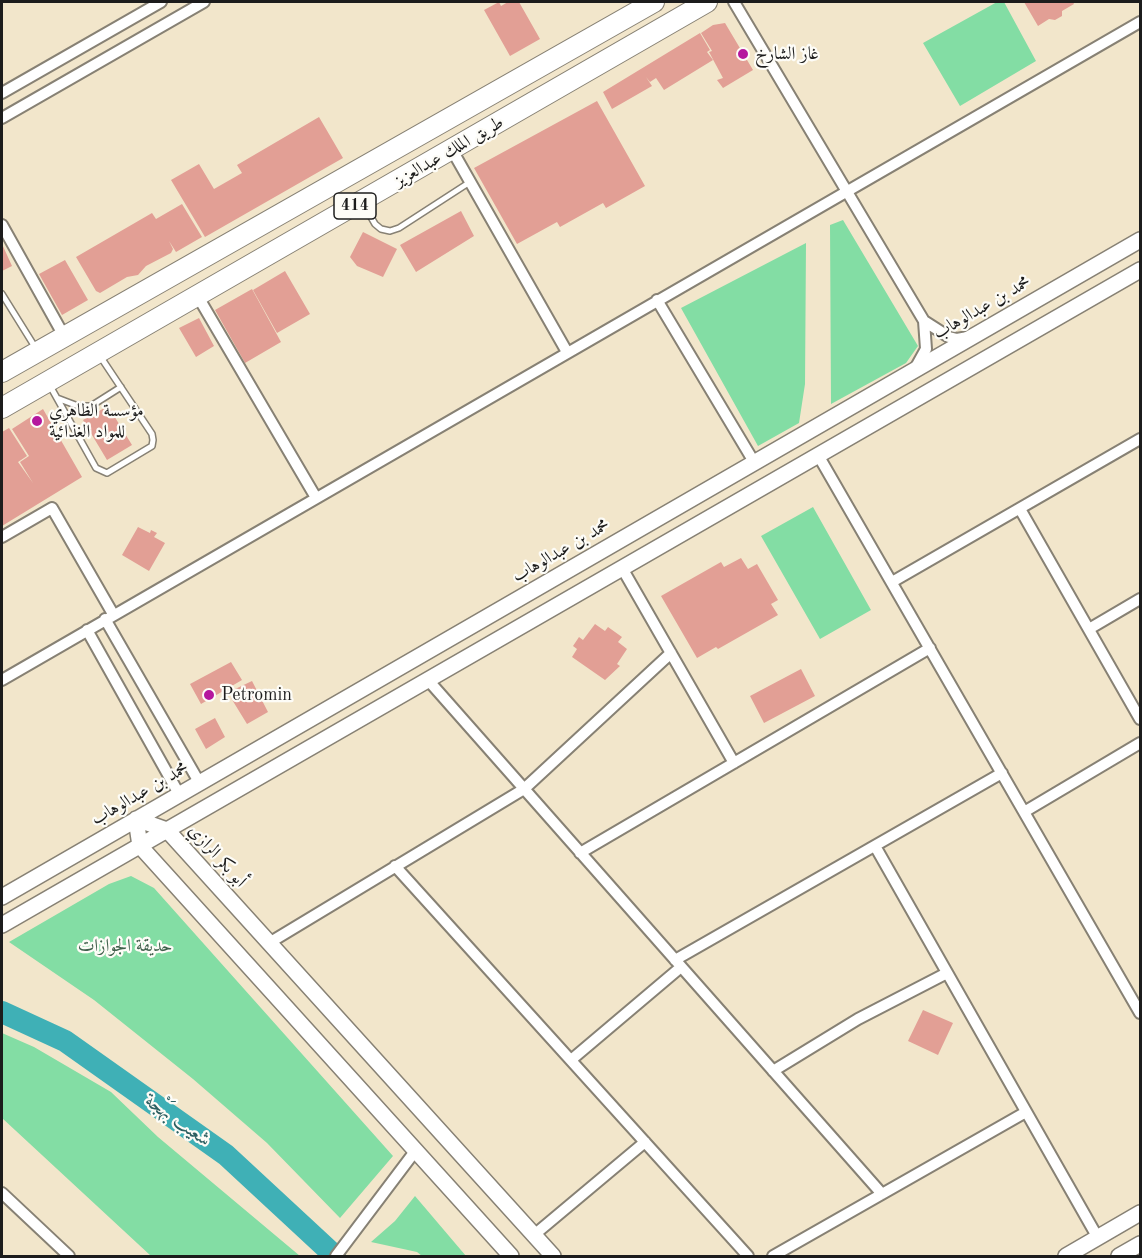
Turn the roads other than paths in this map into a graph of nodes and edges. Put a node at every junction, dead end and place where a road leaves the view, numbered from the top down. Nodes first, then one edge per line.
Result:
1 (161, 2) edge
2 (204, 2) edge
3 (654, 2) edge
4 (707, 2) edge
5 (734, 2) edge
6 (1140, 22) edge
7 (2, 93) edge
8 (2, 118) edge
9 (452, 150) junction
10 (471, 182) junction
11 (847, 191) junction
12 (362, 202) junction
13 (2, 225) edge
14 (1140, 240) edge
15 (1140, 270) edge
16 (2, 294) edge
17 (197, 295) junction
18 (657, 300) junction
19 (924, 321) junction
20 (64, 336) junction
21 (972, 336) junction
22 (37, 351) junction
23 (98, 352) junction
24 (567, 352) junction
25 (915, 369) junction
26 (2, 372) edge
27 (121, 387) junction
28 (52, 390) junction
29 (2, 408) edge
30 (1140, 439) edge
31 (818, 455) junction
32 (754, 462) junction
33 (315, 496) junction
34 (1020, 508) junction
35 (2, 537) edge
36 (622, 568) junction
37 (892, 582) junction
38 (1140, 599) edge
39 (109, 617) junction
40 (1089, 629) junction
41 (87, 630) junction
42 (930, 648) junction
43 (671, 653) junction
44 (2, 680) edge
45 (428, 680) junction
46 (1136, 699) edge
47 (1140, 719) edge
48 (1140, 743) edge
49 (734, 763) junction
50 (1002, 773) junction
51 (200, 782) junction
52 (524, 789) junction
53 (179, 794) junction
54 (1024, 812) junction
55 (136, 819) junction
56 (167, 830) junction
57 (140, 846) junction
58 (875, 846) junction
59 (580, 853) junction
60 (395, 866) junction
61 (2, 897) edge
62 (2, 925) edge
63 (269, 943) junction
64 (678, 963) junction
65 (947, 973) junction
66 (1140, 1013) edge
67 (571, 1060) junction
68 (773, 1071) junction
69 (1026, 1112) junction
70 (645, 1142) junction
71 (416, 1150) junction
72 (2, 1193) edge
73 (882, 1194) junction
74 (1140, 1213) edge
75 (534, 1235) junction
76 (1098, 1238) junction
77 (1140, 1244) edge
78 (69, 1257) edge
79 (336, 1257) edge
80 (511, 1257) edge
81 (553, 1257) edge
82 (748, 1257) edge
83 (773, 1257) edge
84 (1066, 1257) edge
85 (1119, 1257) edge

1 - 7 street
2 - 8 street
3 - 20 highway, طريق الملك عبدالعزيز / 414
4 - 9 highway, طريق الملك عبدالعزيز / 414
5 - 11 street
6 - 11 street
9 - 10 street
9 - 12 highway, طريق الملك عبدالعزيز / 414
10 - 12 lane
10 - 24 street
11 - 18 street
11 - 19 street
12 - 17 highway, طريق الملك عبدالعزيز / 414
13 - 20 street
14 - 21 street, محمد بن عبدالوهاب
15 - 31 street
16 - 22 lane
17 - 23 highway, طريق الملك عبدالعزيز / 414
17 - 33 street
18 - 24 street
18 - 32 street
19 - 21 street
19 - 25 street
20 - 22 highway, طريق الملك عبدالعزيز / 414
21 - 25 street, محمد بن عبدالوهاب
22 - 26 highway, طريق الملك عبدالعزيز / 414
23 - 27 lane
23 - 28 highway, طريق الملك عبدالعزيز / 414
24 - 33 street
25 - 32 street, محمد بن عبدالوهاب
27 - 28 lane
27 - 28 lane
28 - 29 highway, طريق الملك عبدالعزيز / 414
30 - 34 street
31 - 36 street
31 - 37 street
32 - 51 street, محمد بن عبدالوهاب
33 - 39 street
34 - 37 street
34 - 40 street
35 - 39 street
36 - 43 street
36 - 45 street
37 - 42 street
38 - 40 street
39 - 41 street
39 - 51 street
40 - 46 street
41 - 44 street
41 - 53 street
42 - 49 street
42 - 50 street
43 - 49 street
43 - 52 street
45 - 52 street
45 - 56 street
46 - 47 street
48 - 54 street
49 - 59 street
50 - 54 street
50 - 58 street
51 - 53 street, محمد بن عبدالوهاب
52 - 59 street
52 - 60 street
53 - 55 street, محمد بن عبدالوهاب
54 - 66 street
55 - 56 street, أبو بكر الرازي
55 - 57 street
55 - 61 street, محمد بن عبدالوهاب
56 - 57 street
56 - 63 street, أبو بكر الرازي
57 - 62 street
57 - 71 street
58 - 64 street
58 - 65 street
59 - 64 street
60 - 63 street
60 - 67 street
63 - 75 street, أبو بكر الرازي
64 - 67 street
64 - 68 street
65 - 68 street
65 - 69 street
67 - 70 street
68 - 73 street
69 - 73 street
69 - 76 street
70 - 75 street
70 - 82 street
71 - 79 street
71 - 80 street
72 - 78 street
73 - 83 street
74 - 76 street
75 - 81 street, أبو بكر الرازي
76 - 84 street
77 - 85 street

